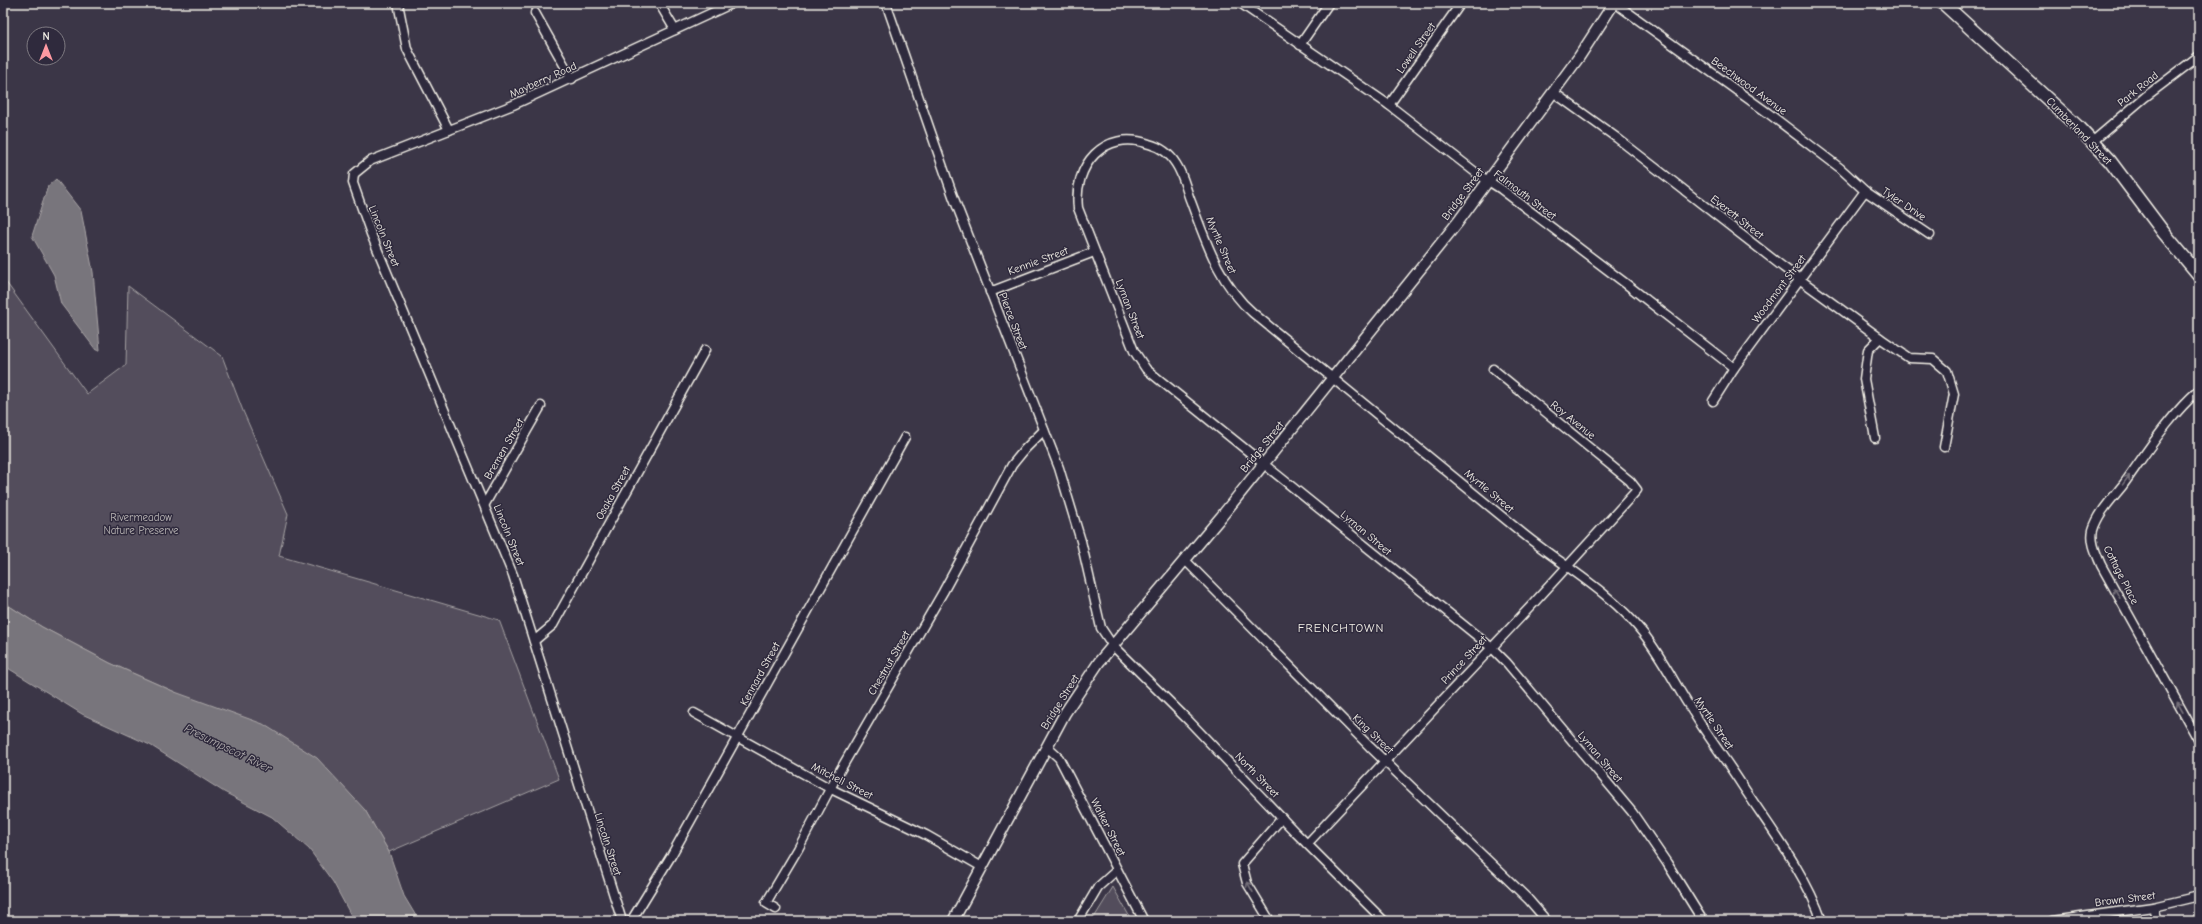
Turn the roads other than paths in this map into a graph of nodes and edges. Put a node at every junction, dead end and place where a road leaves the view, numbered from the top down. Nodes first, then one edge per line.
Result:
1 (398, 3) edge
2 (659, 3) edge
3 (733, 3) edge
4 (886, 3) edge
5 (1240, 3) edge
6 (1329, 3) edge
7 (1461, 3) edge
8 (1615, 3) edge
9 (1943, 3) edge
10 (535, 13) dead end
11 (675, 30) junction
12 (1300, 44) junction
13 (2199, 56) edge
14 (572, 79) junction
15 (1553, 92) junction
16 (1389, 106) junction
17 (449, 130) junction
18 (2092, 142) junction
19 (1101, 149) joint
20 (359, 168) joint
21 (1489, 181) junction
22 (1865, 191) junction
23 (1930, 236) dead end
24 (1094, 252) junction
25 (2199, 275) edge
26 (1800, 278) junction
27 (990, 292) junction
28 (1880, 338) junction
29 (705, 350) dead end
30 (1734, 368) junction
31 (1493, 369) dead end
32 (1333, 379) junction
33 (2199, 390) edge
34 (1712, 401) dead end
35 (541, 406) dead end
36 (1044, 430) junction
37 (906, 437) dead end
38 (1875, 438) dead end
39 (1944, 448) dead end
40 (1264, 463) junction
41 (1637, 490) joint
42 (485, 504) junction
43 (1185, 560) junction
44 (1568, 566) junction
45 (534, 641) junction
46 (1113, 646) junction
47 (1492, 648) junction
48 (694, 713) dead end
49 (737, 738) junction
50 (2199, 741) edge
51 (1047, 747) junction
52 (1385, 760) junction
53 (831, 789) junction
54 (1282, 818) junction
55 (1307, 844) junction
56 (982, 867) junction
57 (1117, 870) junction
58 (2199, 896) edge
59 (2153, 907) junction
60 (776, 909) dead end
61 (622, 921) edge
62 (631, 921) edge
63 (953, 921) edge
64 (1078, 921) edge
65 (1144, 921) edge
66 (1270, 921) edge
67 (1384, 921) edge
68 (1547, 921) edge
69 (1703, 921) edge
70 (1822, 921) edge
71 (2052, 921) edge
72 (2157, 921) edge

1 - 17 street
2 - 11 street
3 - 11 street, Mayberry Road
4 - 27 street, Pierce Street
5 - 12 street, Falmouth Street
6 - 12 street
7 - 16 street, Lowell Street
8 - 15 street, Bridge Street
8 - 22 street, Beechwood Avenue
9 - 18 main road, Cumberland Street
10 - 14 street
11 - 14 street, Mayberry Road
12 - 16 street, Falmouth Street
13 - 18 street, Park Road
14 - 17 street, Mayberry Road
15 - 21 street, Bridge Street
15 - 26 street, Everett Street
16 - 21 street, Falmouth Street
17 - 20 street, Mayberry Road
18 - 25 main road, Cumberland Street
19 - 24 street, Lyman Street
19 - 32 street, Myrtle Street
20 - 42 street, Lincoln Street
21 - 30 street, Falmouth Street
21 - 32 street, Bridge Street
22 - 23 street, Tyler Drive
22 - 26 street, Woodmont Street
24 - 27 street, Kennie Street
24 - 40 street, Lyman Street
26 - 28 street, Everett Street
26 - 30 street, Woodmont Street
27 - 36 street, Pierce Street
28 - 38 street
28 - 39 street, Everett Street
29 - 45 street, Osaka Street
30 - 34 street, Woodmont Street
31 - 41 street, Roy Avenue
32 - 40 street, Bridge Street
32 - 44 street, Myrtle Street
50 -> 33 street, Cottage Place
35 - 42 street, Bremen Street
36 - 46 street, Pierce Street
36 - 53 street, Chestnut Street
37 - 49 street, Kennard Street
40 - 43 street, Bridge Street
40 - 47 street, Lyman Street
41 - 44 street, Prince Street
42 - 45 street, Lincoln Street
43 - 46 street, Bridge Street
43 - 52 street, King Street
44 - 47 street, Prince Street
44 - 70 street, Myrtle Street
45 - 61 street, Lincoln Street
46 - 51 street, Bridge Street
46 - 54 street, North Street
47 - 52 street, Prince Street
47 - 69 street, Lyman Street
48 - 49 street, Mitchell Street
49 - 53 street, Mitchell Street
49 - 62 street, Kennard Street
51 - 56 street, Bridge Street
51 - 57 street, Walker Street
52 - 55 street, Prince Street
52 - 68 street, King Street
53 - 56 street, Mitchell Street
53 - 60 street, Chestnut Street
54 - 55 street, North Street
66 -> 54 street
55 - 67 street, North Street
56 - 63 street, Bridge Street
57 - 64 street
57 - 65 street, Walker Street
58 - 59 street, Brown Street
59 - 71 street, Brown Street
59 - 72 street

